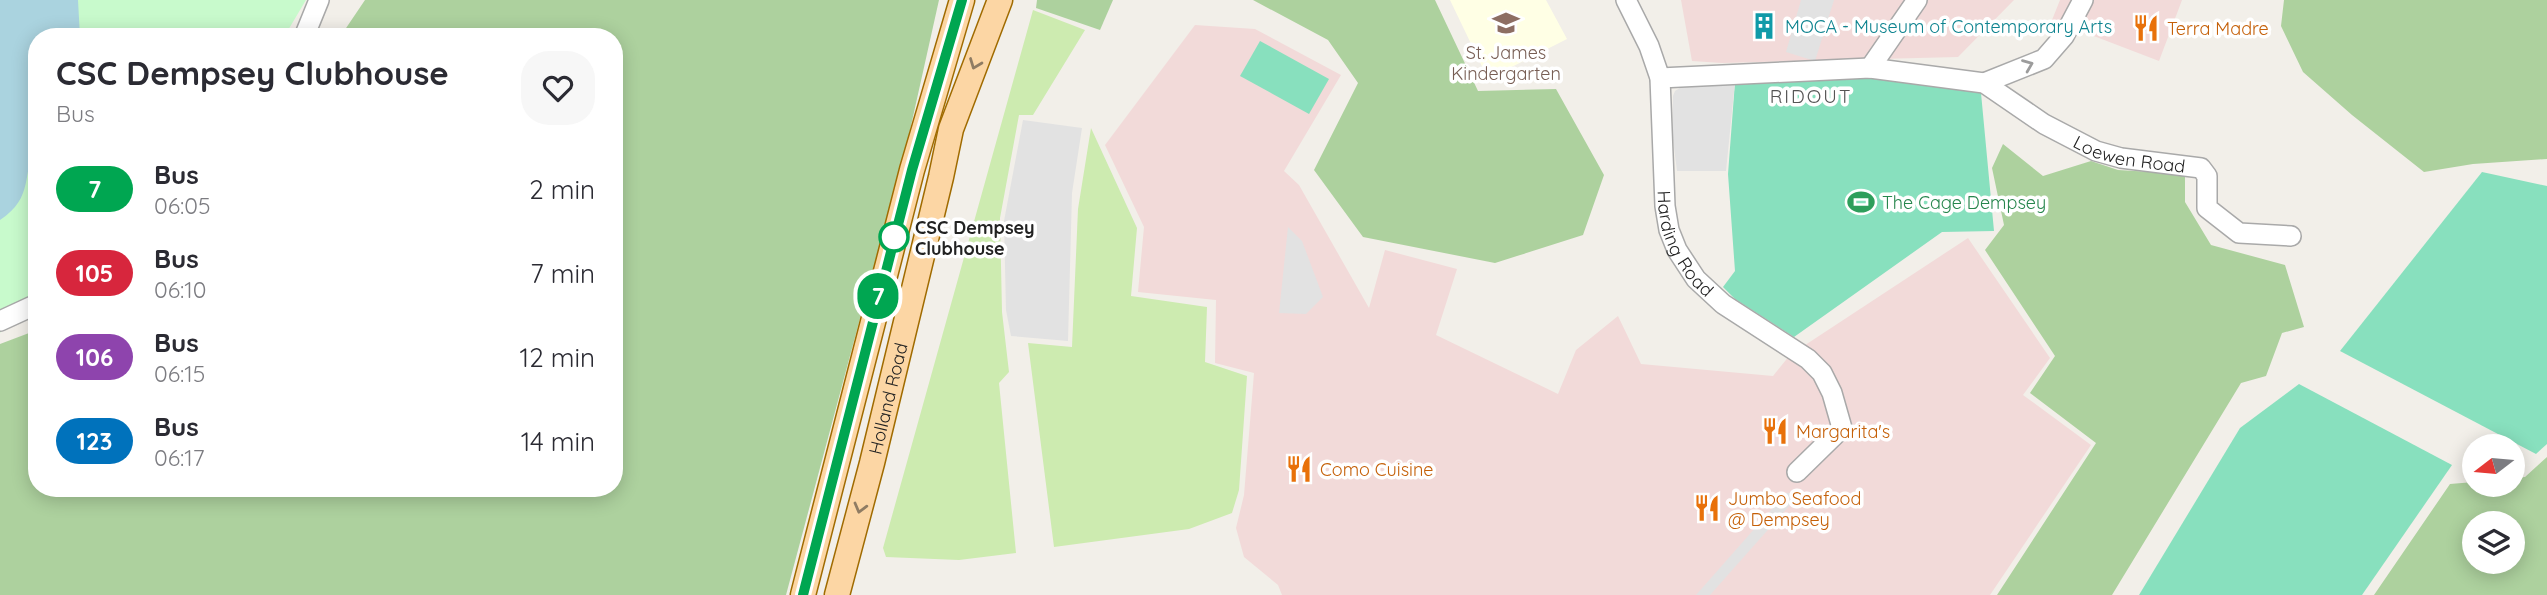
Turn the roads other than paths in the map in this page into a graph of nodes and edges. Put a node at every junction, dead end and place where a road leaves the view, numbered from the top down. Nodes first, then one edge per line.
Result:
1 (319, 0) edge
2 (962, 0) edge
3 (1000, 0) edge
4 (1626, 0) edge
5 (1917, 0) edge
6 (2083, 0) edge
7 (308, 28) edge
8 (1870, 68) junction
9 (1660, 78) junction
10 (1984, 83) junction
11 (2291, 236) dead end
12 (28, 308) edge
13 (0, 321) edge
14 (864, 356) junction
15 (897, 356) junction
16 (1797, 472) dead end
17 (803, 595) edge
18 (837, 595) edge

1 - 7 street
2 - 14 main road, Holland Road
3 -> 15 main road, Holland Road
4 - 9 street, Harding Road
5 - 8 street
10 -> 6 street, Loewen Road
8 - 9 street, Loewen Road
8 - 10 street, Loewen Road
9 - 16 street, Harding Road
10 - 11 street, Loewen Road
12 - 13 street
14 - 15 main road
14 - 17 main road, Holland Road
15 -> 18 main road, Holland Road

